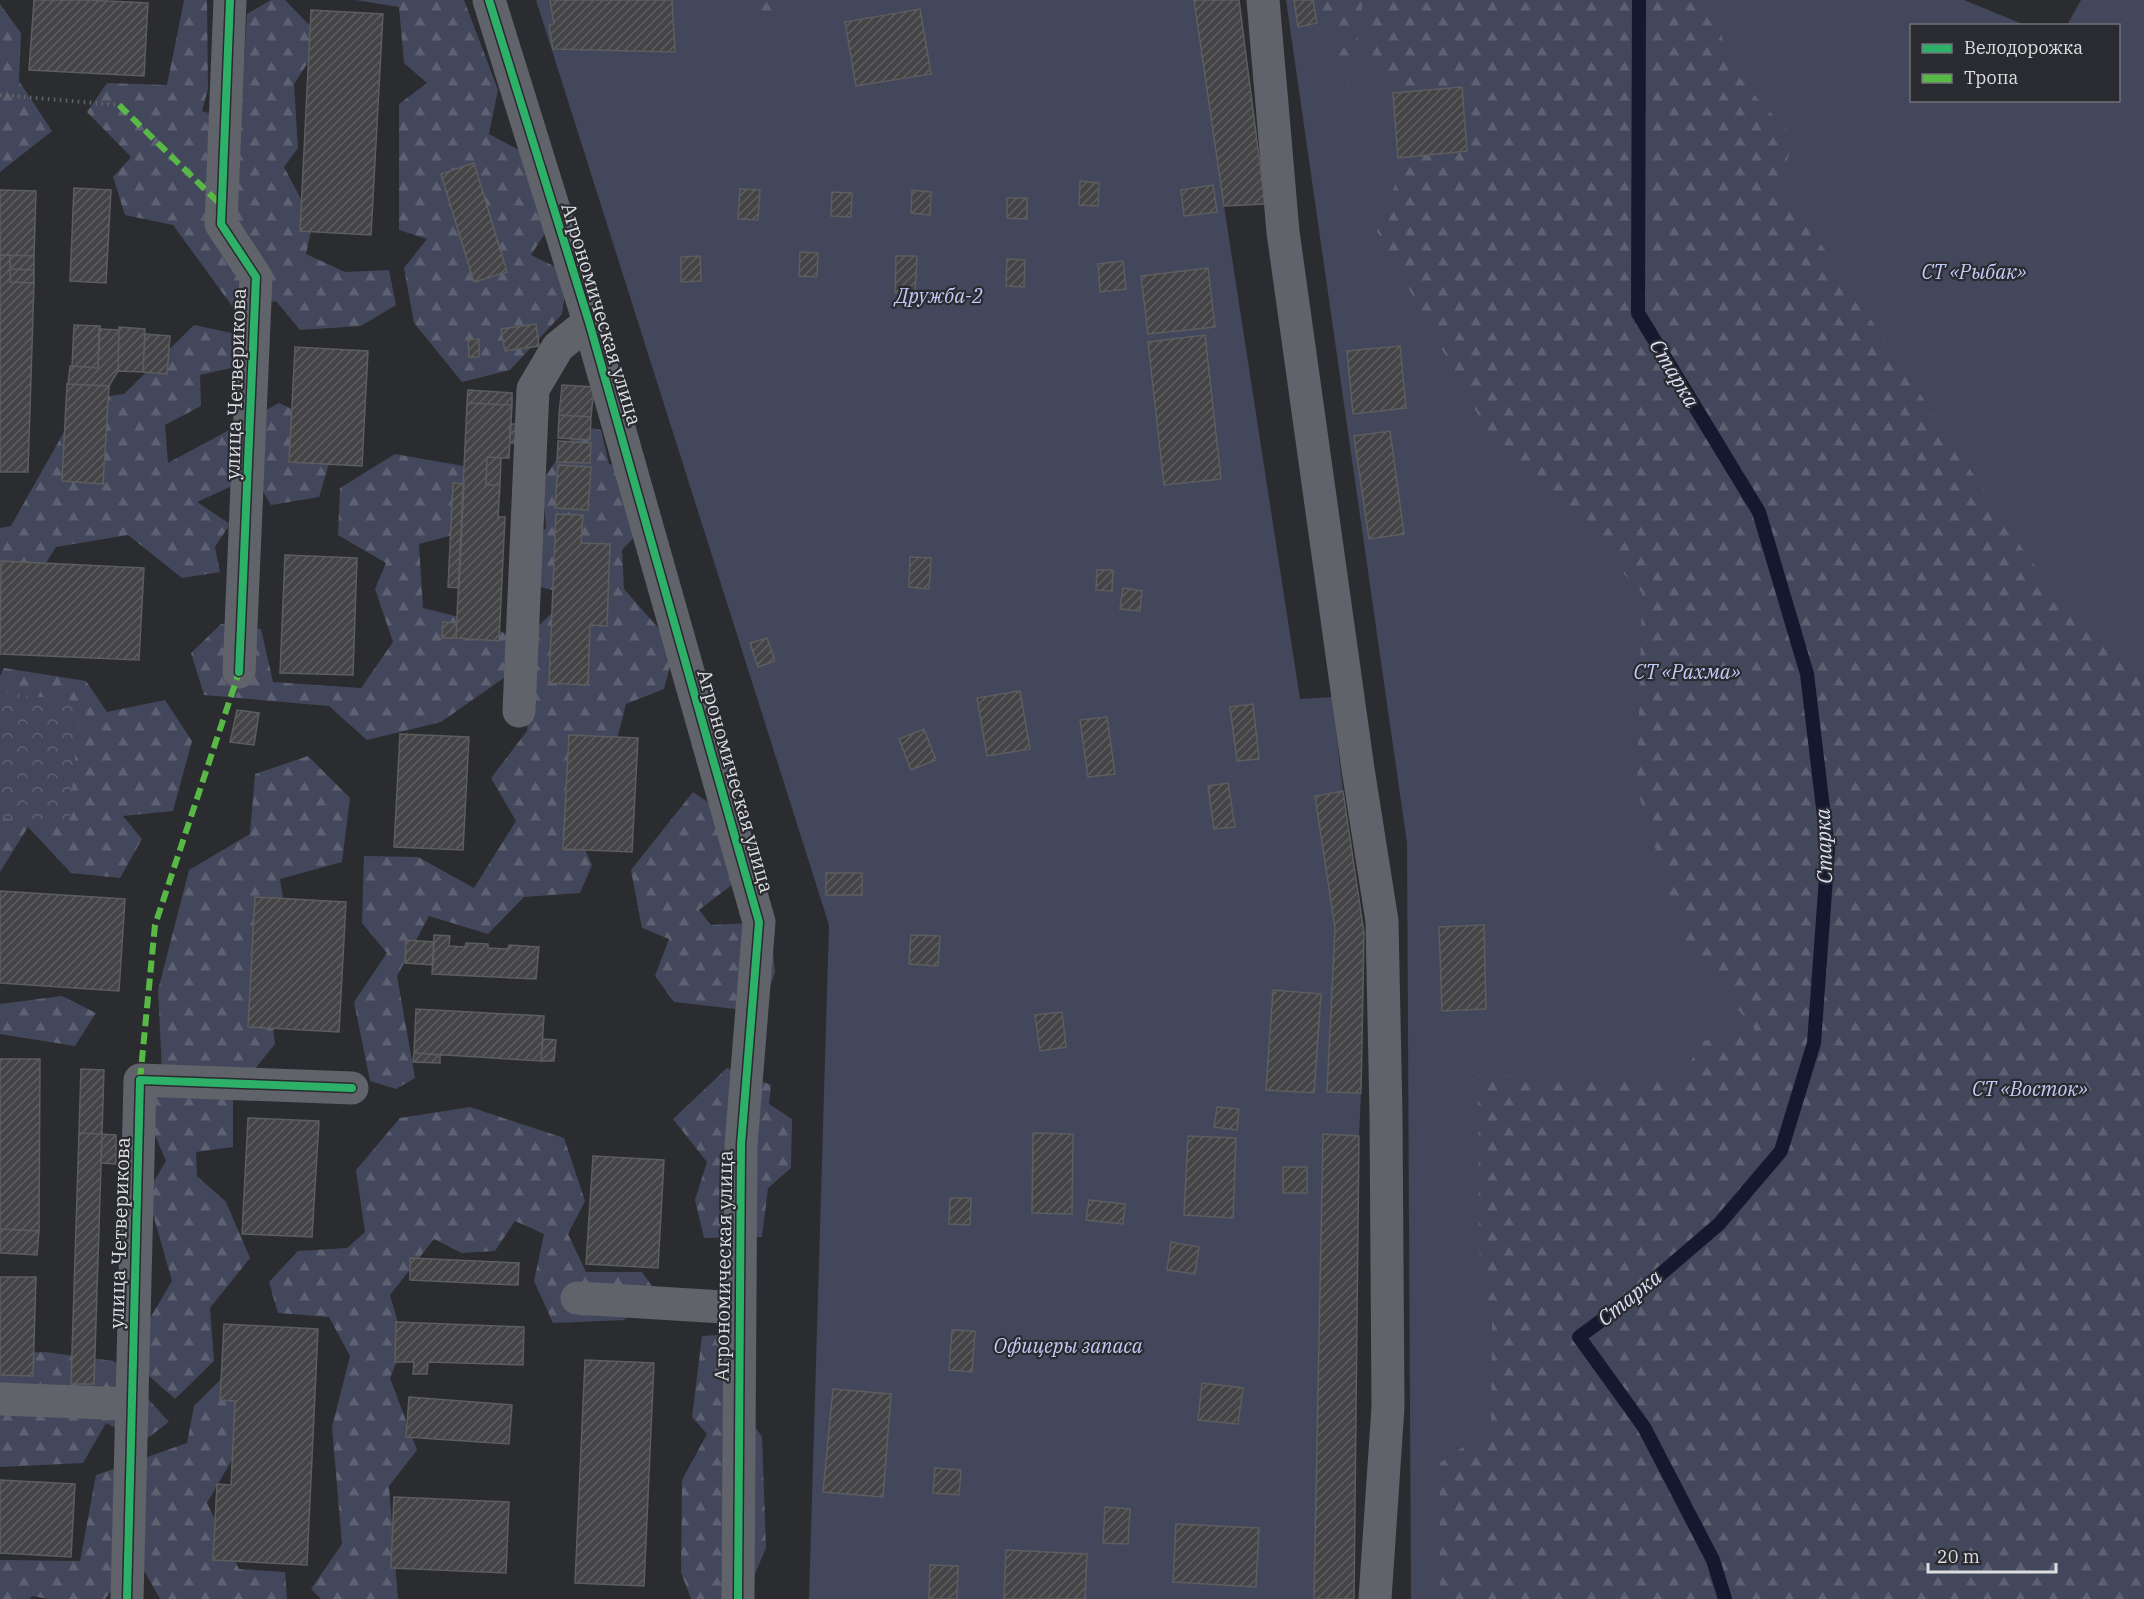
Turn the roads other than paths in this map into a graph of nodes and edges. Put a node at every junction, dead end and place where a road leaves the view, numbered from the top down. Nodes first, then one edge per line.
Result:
1 (230, 0) edge
2 (489, 0) edge
3 (1263, 0) edge
4 (589, 322) junction
5 (239, 672) dead end
6 (519, 711) dead end
7 (352, 1088) dead end
8 (577, 1298) dead end
9 (739, 1308) junction
10 (0, 1399) edge
11 (131, 1404) junction
12 (127, 1599) edge
13 (738, 1599) edge
14 (1375, 1599) edge

1 - 5 street, улица Четверикова
2 - 4 street, Агрономическая улица
3 - 14 street
4 - 6 street
4 - 9 street, Агрономическая улица
7 - 11 street, улица Четверикова
8 - 9 street
9 - 13 street, Агрономическая улица
10 - 11 street
11 - 12 street, улица Четверикова

